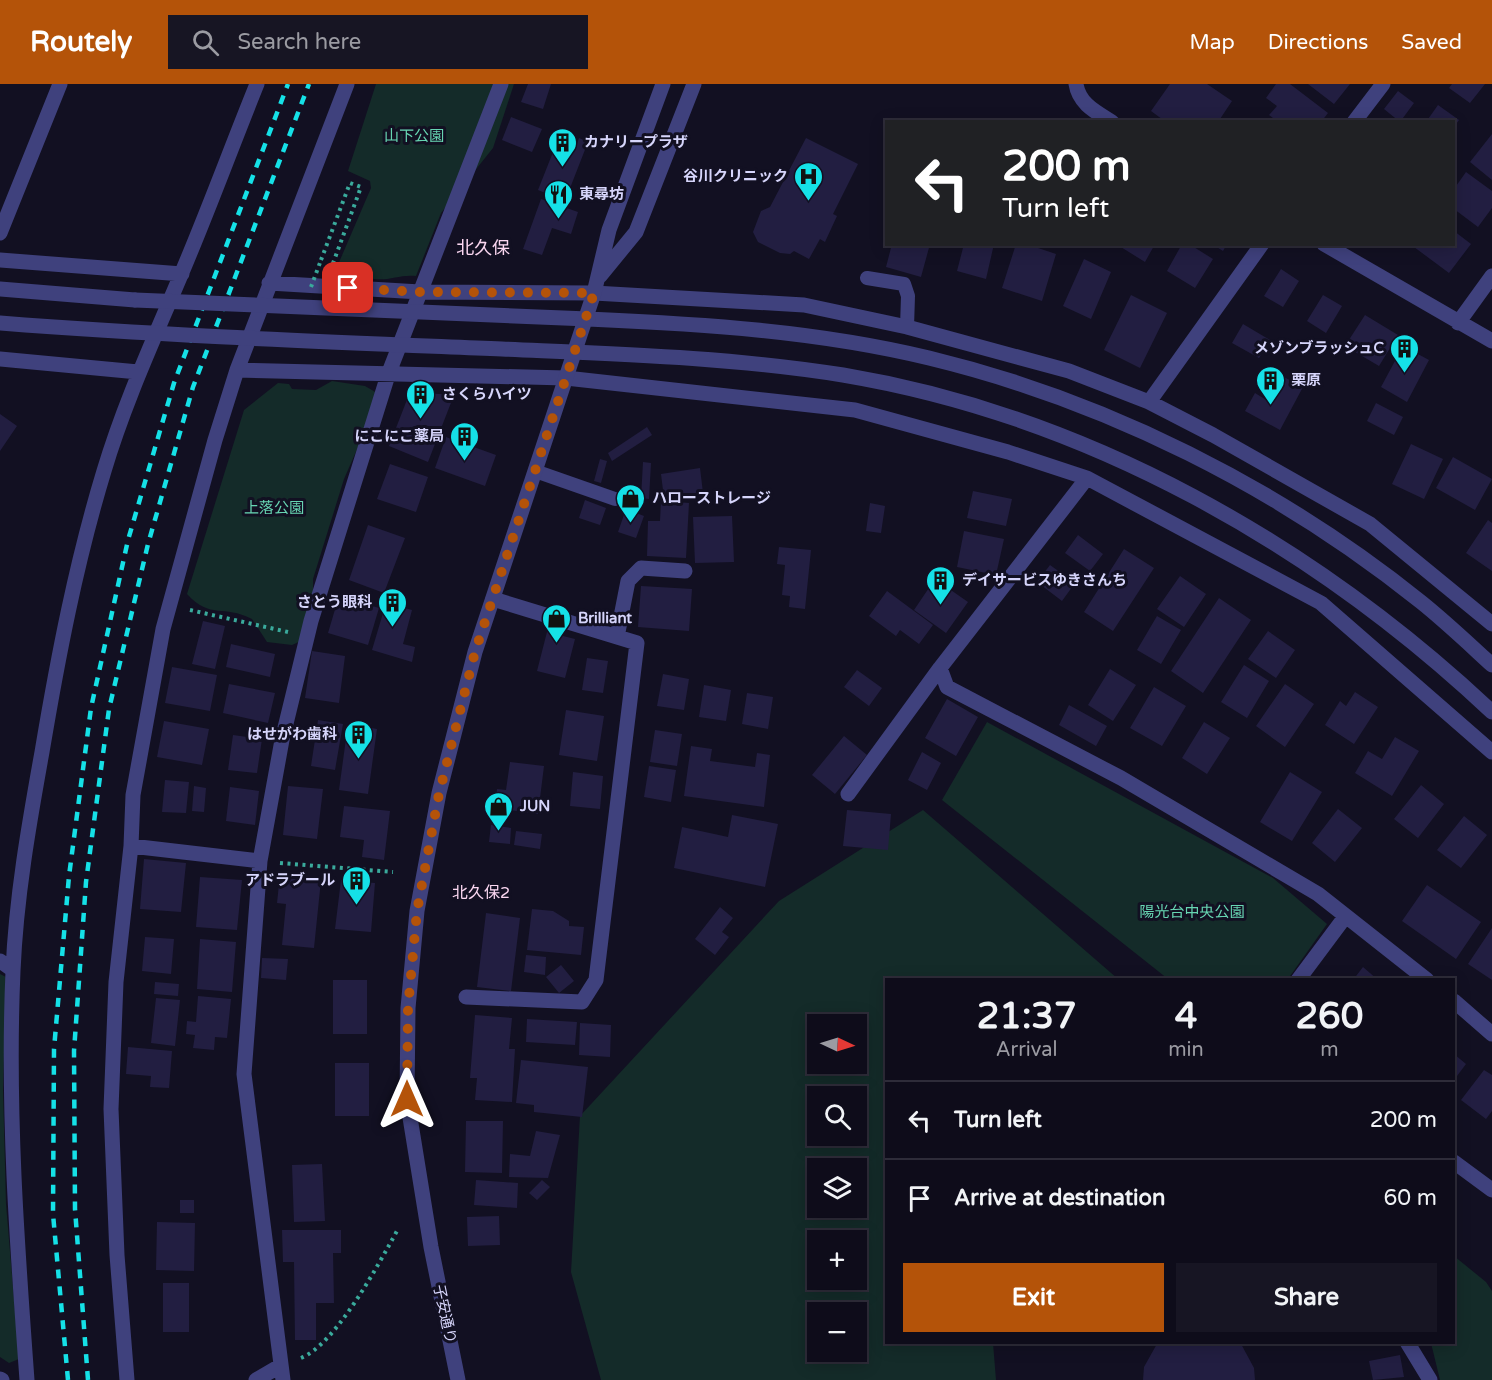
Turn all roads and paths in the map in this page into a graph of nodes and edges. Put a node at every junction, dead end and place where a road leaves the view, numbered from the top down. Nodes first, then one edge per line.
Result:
1 (60, 84) edge
2 (257, 84) edge
3 (347, 84) edge
4 (501, 84) edge
5 (663, 84) edge
6 (694, 84) edge
7 (1076, 84) edge
8 (1383, 84) edge
9 (1109, 120) edge
10 (1356, 120) edge
11 (0, 233) edge
12 (1261, 246) edge
13 (1327, 246) edge
14 (0, 260) edge
15 (182, 274) junction
16 (1492, 276) edge
17 (598, 278) junction
18 (867, 278) dead end
19 (269, 283) junction
20 (325, 286) junction
21 (0, 289) edge
22 (420, 292) junction
23 (309, 293) dead end
24 (594, 293) junction
25 (0, 323) edge
26 (1458, 323) junction
27 (907, 327) junction
28 (1492, 341) edge
29 (0, 359) edge
30 (237, 370) junction
31 (138, 372) junction
32 (388, 375) junction
33 (566, 378) junction
34 (1149, 402) junction
35 (535, 471) junction
36 (1087, 478) junction
37 (615, 499) dead end
38 (685, 571) dead end
39 (493, 598) junction
40 (169, 605) junction
41 (1492, 624) edge
42 (307, 636) junction
43 (617, 637) junction
44 (1492, 665) edge
45 (940, 668) junction
46 (1492, 712) edge
47 (1492, 752) edge
48 (848, 794) dead end
49 (131, 846) junction
50 (260, 861) junction
51 (393, 872) dead end
52 (1345, 917) junction
53 (6, 966) edge
54 (1299, 978) edge
55 (1424, 978) edge
56 (466, 997) dead end
57 (1455, 1002) edge
58 (1492, 1034) edge
59 (1455, 1163) edge
60 (1492, 1190) edge
61 (397, 1231) dead end
62 (1408, 1344) edge
63 (281, 1373) edge
64 (27, 1380) edge
65 (127, 1380) edge
66 (256, 1380) edge
67 (458, 1380) edge
68 (1430, 1380) edge

1 - 11 street
2 - 15 street
3 - 19 street
4 - 22 street
5 - 17 street, 子安通り
6 - 17 street
7 - 9 street
8 - 10 street
12 - 34 street
13 - 26 street
14 - 15 street
15 - 31 street
16 - 26 street
17 - 24 street, 子安通り
18 - 27 lane
19 - 20 street
19 - 30 street
20 - 22 street
20 - 23 path, bridge
21 - 44 street, bridge
22 - 24 street
22 - 32 street
24 - 27 street
24 - 33 street, 子安通り
25 - 46 street, bridge
26 - 28 street
27 - 34 street
29 - 31 street
30 - 32 street
30 - 40 street
31 - 53 street
32 - 33 street
32 - 42 street
33 - 35 street, 子安通り
33 - 36 street
34 - 41 street
35 - 37 lane
35 - 39 street, 子安通り
36 - 45 street
36 - 47 street
38 - 43 street
39 - 43 street
39 - 67 street, 子安通り
40 - 42 path
40 - 49 street
42 - 50 street
43 - 56 street
45 - 48 street
45 - 52 street
49 - 50 street
49 - 65 street
50 - 51 path
50 - 63 street
52 - 54 street
52 - 55 street
53 - 64 street
57 - 58 street
59 - 60 street
61 - 63 path
62 - 68 street
63 - 66 street

